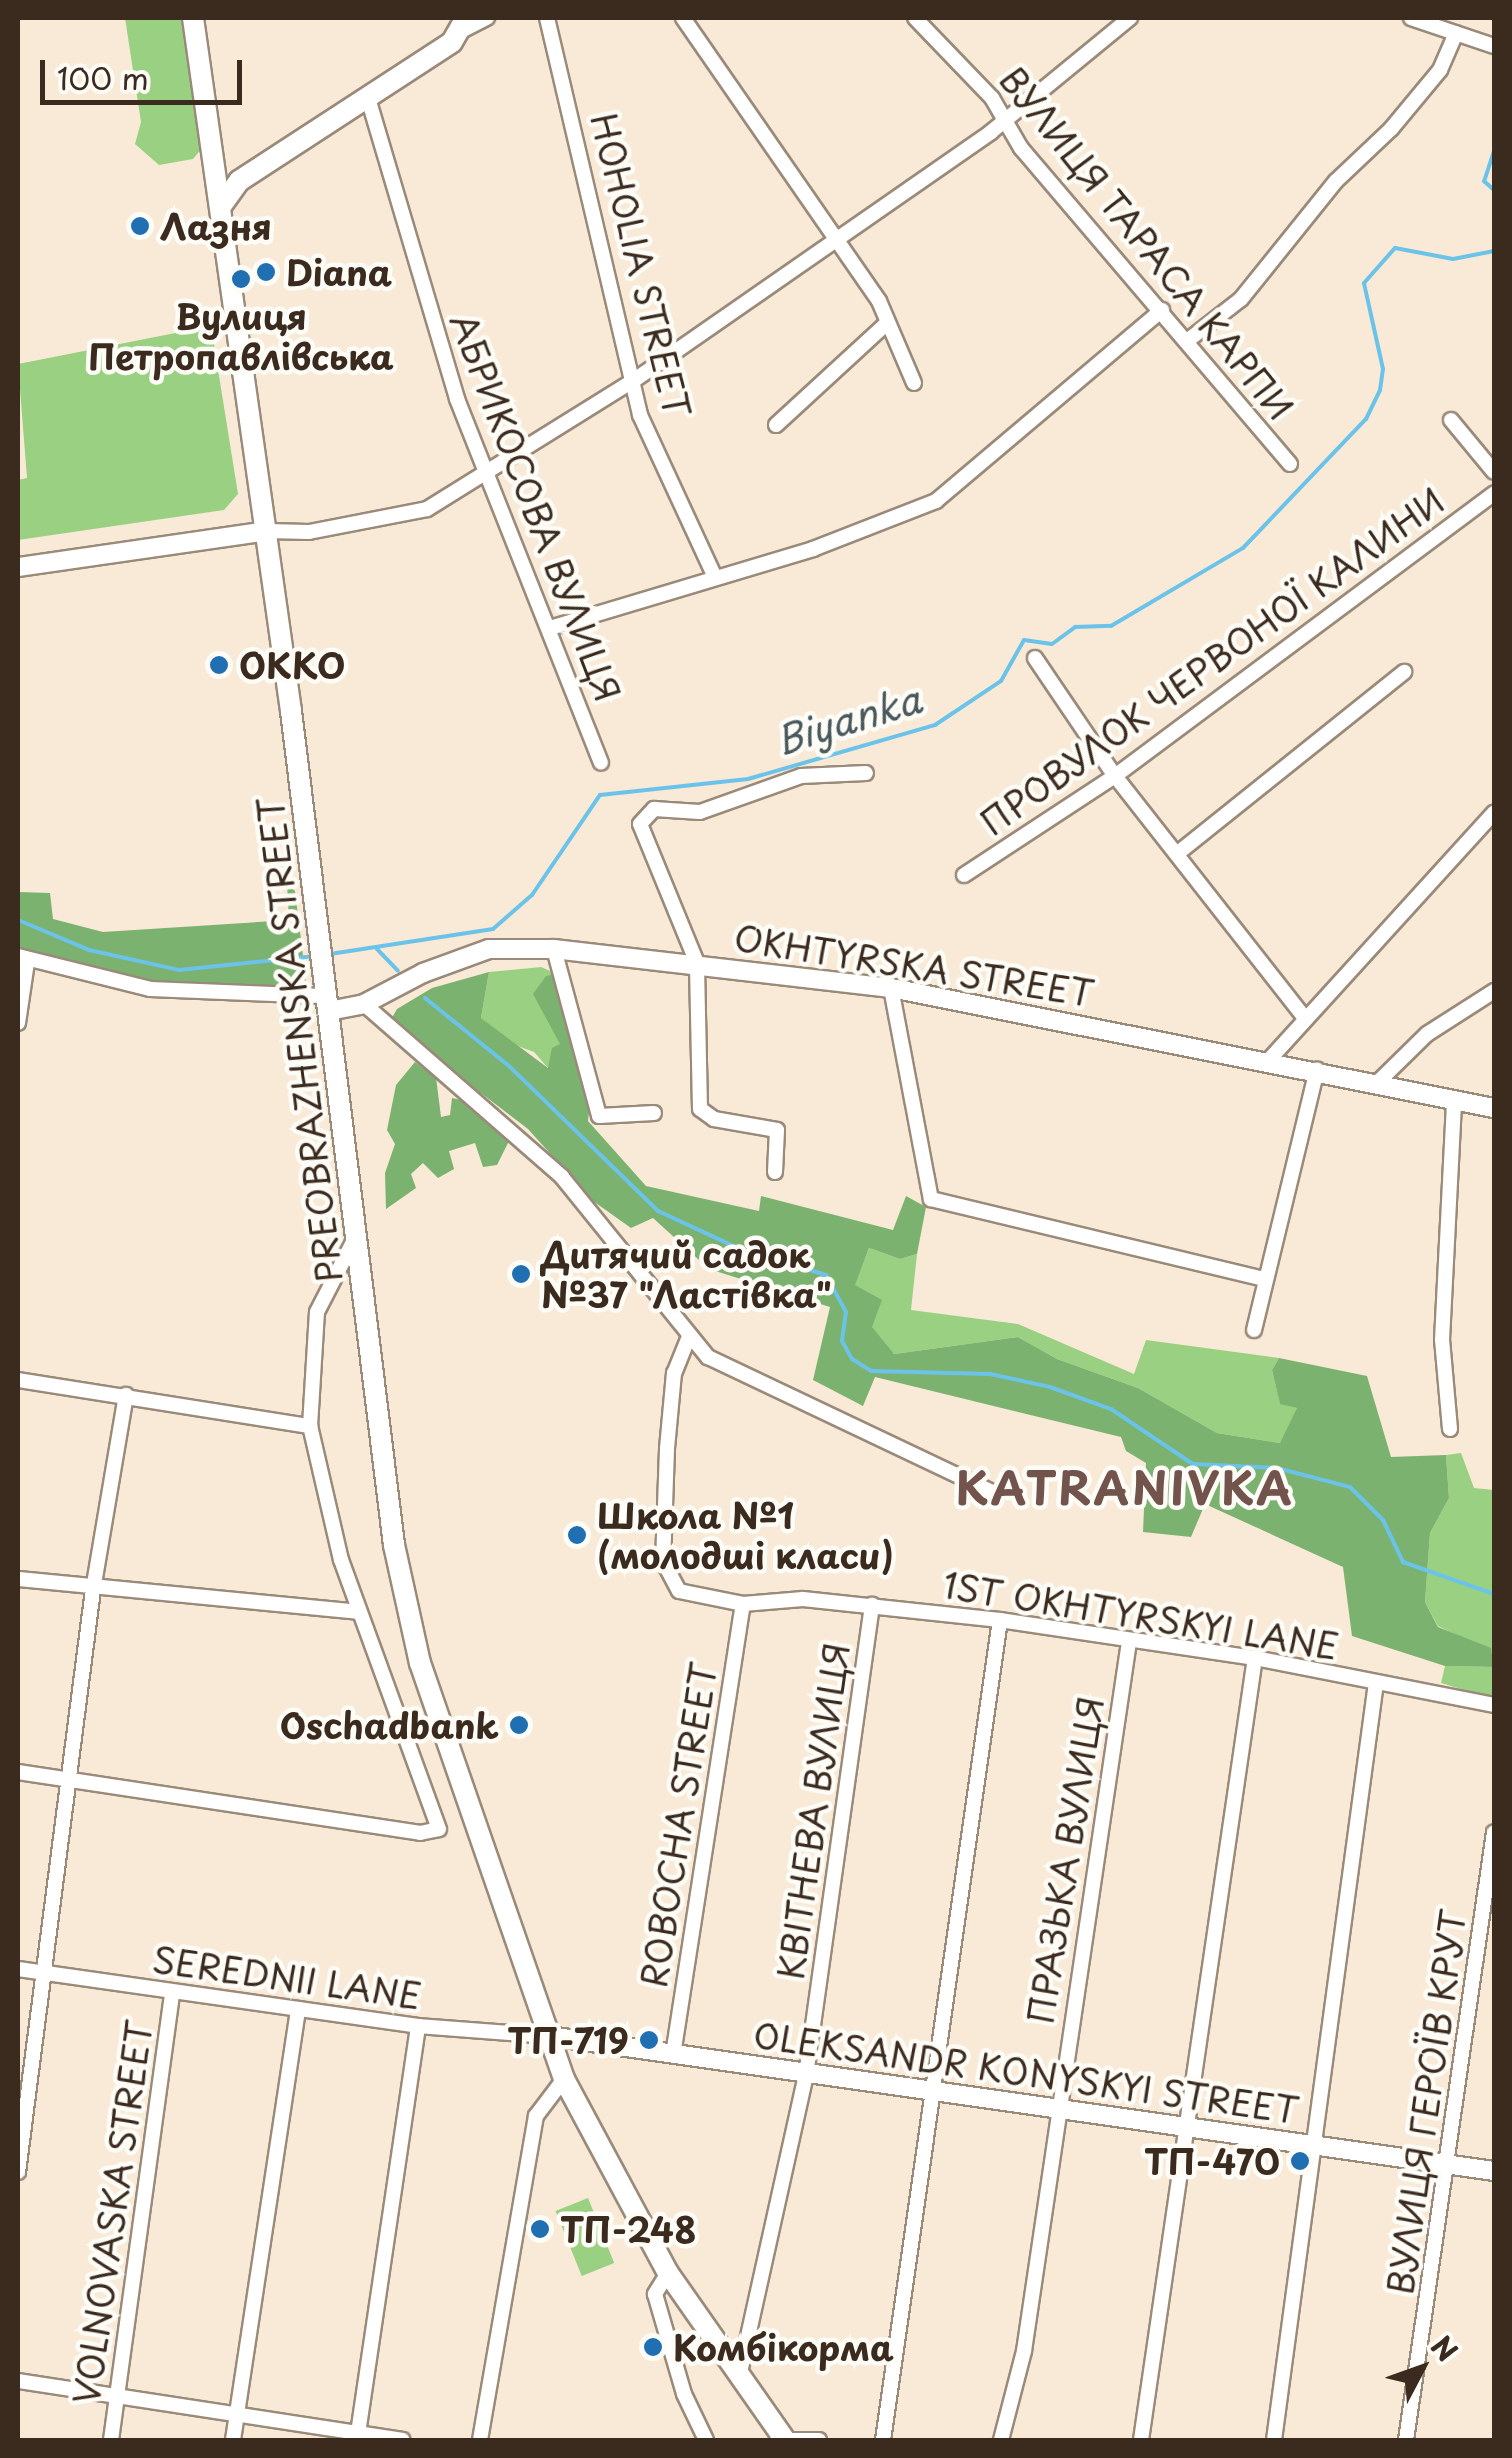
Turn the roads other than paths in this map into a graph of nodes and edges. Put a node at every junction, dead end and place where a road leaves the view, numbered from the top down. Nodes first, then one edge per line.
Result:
1 (193, 18) edge
2 (487, 18) edge
3 (548, 18) edge
4 (683, 18) edge
5 (915, 18) edge
6 (1130, 18) edge
7 (1411, 18) edge
8 (465, 24) edge
9 (1456, 33) junction
10 (1494, 46) edge
11 (368, 98) junction
12 (1004, 119) junction
13 (222, 206) junction
14 (838, 236) junction
15 (1162, 310) junction
16 (888, 324) junction
17 (1188, 341) junction
18 (633, 381) junction
19 (914, 383) dead end
20 (1451, 420) dead end
21 (776, 425) dead end
22 (1290, 464) dead end
23 (1494, 472) edge
24 (485, 474) junction
25 (1494, 493) edge
26 (267, 531) junction
27 (18, 567) edge
28 (715, 576) junction
29 (550, 628) junction
30 (1035, 658) dead end
31 (1404, 672) dead end
32 (601, 763) dead end
33 (866, 773) dead end
34 (1115, 776) junction
35 (1494, 813) edge
36 (1178, 852) junction
37 (964, 875) dead end
38 (554, 950) junction
39 (22, 959) edge
40 (698, 963) junction
41 (890, 988) junction
42 (1494, 991) edge
43 (327, 995) junction
44 (364, 1004) junction
45 (1304, 1017) junction
46 (18, 1024) edge
47 (1268, 1061) junction
48 (1317, 1068) junction
49 (1376, 1084) junction
50 (1454, 1099) junction
51 (1494, 1108) edge
52 (654, 1113) dead end
53 (775, 1172) dead end
54 (356, 1236) junction
55 (1263, 1279) junction
56 (1254, 1330) dead end
57 (688, 1338) junction
58 (18, 1380) edge
59 (126, 1395) junction
60 (310, 1426) junction
61 (1450, 1429) dead end
62 (997, 1494) dead end
63 (18, 1579) edge
64 (93, 1590) junction
65 (743, 1604) junction
66 (872, 1605) junction
67 (358, 1612) junction
68 (1000, 1620) junction
69 (1129, 1642) junction
70 (1255, 1658) junction
71 (1376, 1683) junction
72 (1494, 1705) edge
73 (18, 1772) edge
74 (71, 1780) junction
75 (1494, 1832) edge
76 (18, 1968) edge
77 (45, 1972) junction
78 (172, 1992) junction
79 (298, 2009) junction
80 (418, 2026) junction
81 (549, 2036) junction
82 (673, 2055) junction
83 (806, 2075) junction
84 (564, 2079) junction
85 (931, 2092) junction
86 (1057, 2110) junction
87 (1188, 2128) junction
88 (1318, 2146) junction
89 (1448, 2164) junction
90 (1494, 2171) edge
91 (18, 2172) edge
92 (668, 2273) junction
93 (739, 2377) junction
94 (18, 2381) edge
95 (118, 2398) junction
96 (236, 2416) junction
97 (358, 2437) edge
98 (781, 2439) edge
99 (112, 2440) edge
100 (233, 2440) edge
101 (402, 2440) edge
102 (480, 2440) edge
103 (706, 2440) edge
104 (819, 2440) edge
105 (883, 2440) edge
106 (1001, 2440) edge
107 (1142, 2440) edge
108 (1274, 2440) edge
109 (1406, 2440) edge

1 - 13 main road, PREOBRAZHENSKA STREET
2 - 8 street
3 - 18 street, HOHOLIA STREET
4 - 14 street
5 - 12 street, ВУЛИЦЯ ТАРАСА КАРПИ
6 - 12 street
7 - 9 street
8 - 11 main road
9 - 10 street
9 - 17 street
11 - 13 main road
11 - 24 street, АБРИКОСОВА ВУЛИЦЯ
12 - 14 street
12 - 15 street, ВУЛИЦЯ ТАРАСА КАРПИ
13 - 26 main road, PREOBRAZHENSKA STREET
14 - 16 street
14 - 18 street
15 - 17 street, ВУЛИЦЯ ТАРАСА КАРПИ
15 - 28 street
16 - 19 street
16 - 21 street
17 - 22 street, ВУЛИЦЯ ТАРАСА КАРПИ
18 - 24 street
18 - 28 street, HOHOLIA STREET
20 - 23 street
24 - 26 street
24 - 29 street, АБРИКОСОВА ВУЛИЦЯ
25 - 34 street, ПРОВУЛОК ЧЕРВОНОЇ КАЛИНИ
26 - 27 street
26 - 43 main road, PREOBRAZHENSKA STREET
28 - 29 street
29 - 32 street, АБРИКОСОВА ВУЛИЦЯ
30 - 34 street
31 - 36 street
33 - 40 street
34 - 36 street
34 - 37 street, ПРОВУЛОК ЧЕРВОНОЇ КАЛИНИ
35 - 45 street
36 - 45 street
38 - 40 street, OKHTYRSKA STREET
38 - 44 street, OKHTYRSKA STREET
38 - 52 street
39 - 43 street
39 - 46 street
40 - 41 street, OKHTYRSKA STREET
40 - 53 street
41 - 47 street, OKHTYRSKA STREET
41 - 55 street
42 - 49 street
43 - 44 street, OKHTYRSKA STREET
43 - 54 main road, PREOBRAZHENSKA STREET
44 - 57 street
45 - 47 street
47 - 48 street, OKHTYRSKA STREET
48 - 49 street, OKHTYRSKA STREET
48 - 55 street
49 - 50 street, OKHTYRSKA STREET
50 - 51 street, OKHTYRSKA STREET
50 - 61 street
54 - 60 street
54 - 81 main road, PREOBRAZHENSKA STREET
55 - 56 street
57 - 62 street
57 - 65 street, 1ST OKHTYRSKYI LANE
58 - 59 street
59 - 60 street
59 - 64 street
60 - 67 street
63 - 64 street
64 - 67 street
64 - 74 street
65 - 66 street, 1ST OKHTYRSKYI LANE
65 - 82 street, ROBOCHA STREET
66 - 68 street, 1ST OKHTYRSKYI LANE
66 - 83 street, КВІТНЕВА ВУЛИЦЯ
67 - 74 street
68 - 69 street, 1ST OKHTYRSKYI LANE
68 - 85 street
69 - 70 street, 1ST OKHTYRSKYI LANE
69 - 86 street, ПРАЗЬКА ВУЛИЦЯ
70 - 71 street, 1ST OKHTYRSKYI LANE
70 - 87 street
71 - 72 street, 1ST OKHTYRSKYI LANE
71 - 88 street
73 - 74 street
74 - 77 street
75 - 89 street, ВУЛИЦЯ ГЕРОЇВ КРУТ
76 - 77 street, SEREDNII LANE
77 - 78 street, SEREDNII LANE
77 - 91 street
78 - 79 street, SEREDNII LANE
78 - 95 street, VOLNOVASKA STREET
79 - 80 street, SEREDNII LANE
79 - 96 street
80 - 81 street, SEREDNII LANE
80 - 97 street
81 - 82 street, OLEKSANDR KONYSKYI STREET
81 - 84 main road, PREOBRAZHENSKA STREET
82 - 83 street, OLEKSANDR KONYSKYI STREET
83 - 85 street, OLEKSANDR KONYSKYI STREET
83 - 93 street, КВІТНЕВА ВУЛИЦЯ
84 - 92 main road, PREOBRAZHENSKA STREET
84 - 102 street
85 - 86 street, OLEKSANDR KONYSKYI STREET
85 - 105 street
86 - 87 street, OLEKSANDR KONYSKYI STREET
86 - 106 street, ПРАЗЬКА ВУЛИЦЯ
87 - 88 street, OLEKSANDR KONYSKYI STREET
87 - 107 street
88 - 89 street, OLEKSANDR KONYSKYI STREET
88 - 108 street
89 - 90 street, OLEKSANDR KONYSKYI STREET
89 - 109 street, ВУЛИЦЯ ГЕРОЇВ КРУТ
92 - 93 main road, PREOBRAZHENSKA STREET
92 - 103 street
93 - 98 main road, PREOBRAZHENSKA STREET
94 - 95 street
95 - 96 street
95 - 99 street, VOLNOVASKA STREET
96 - 97 street
96 - 100 street
97 - 101 street
98 - 104 street

